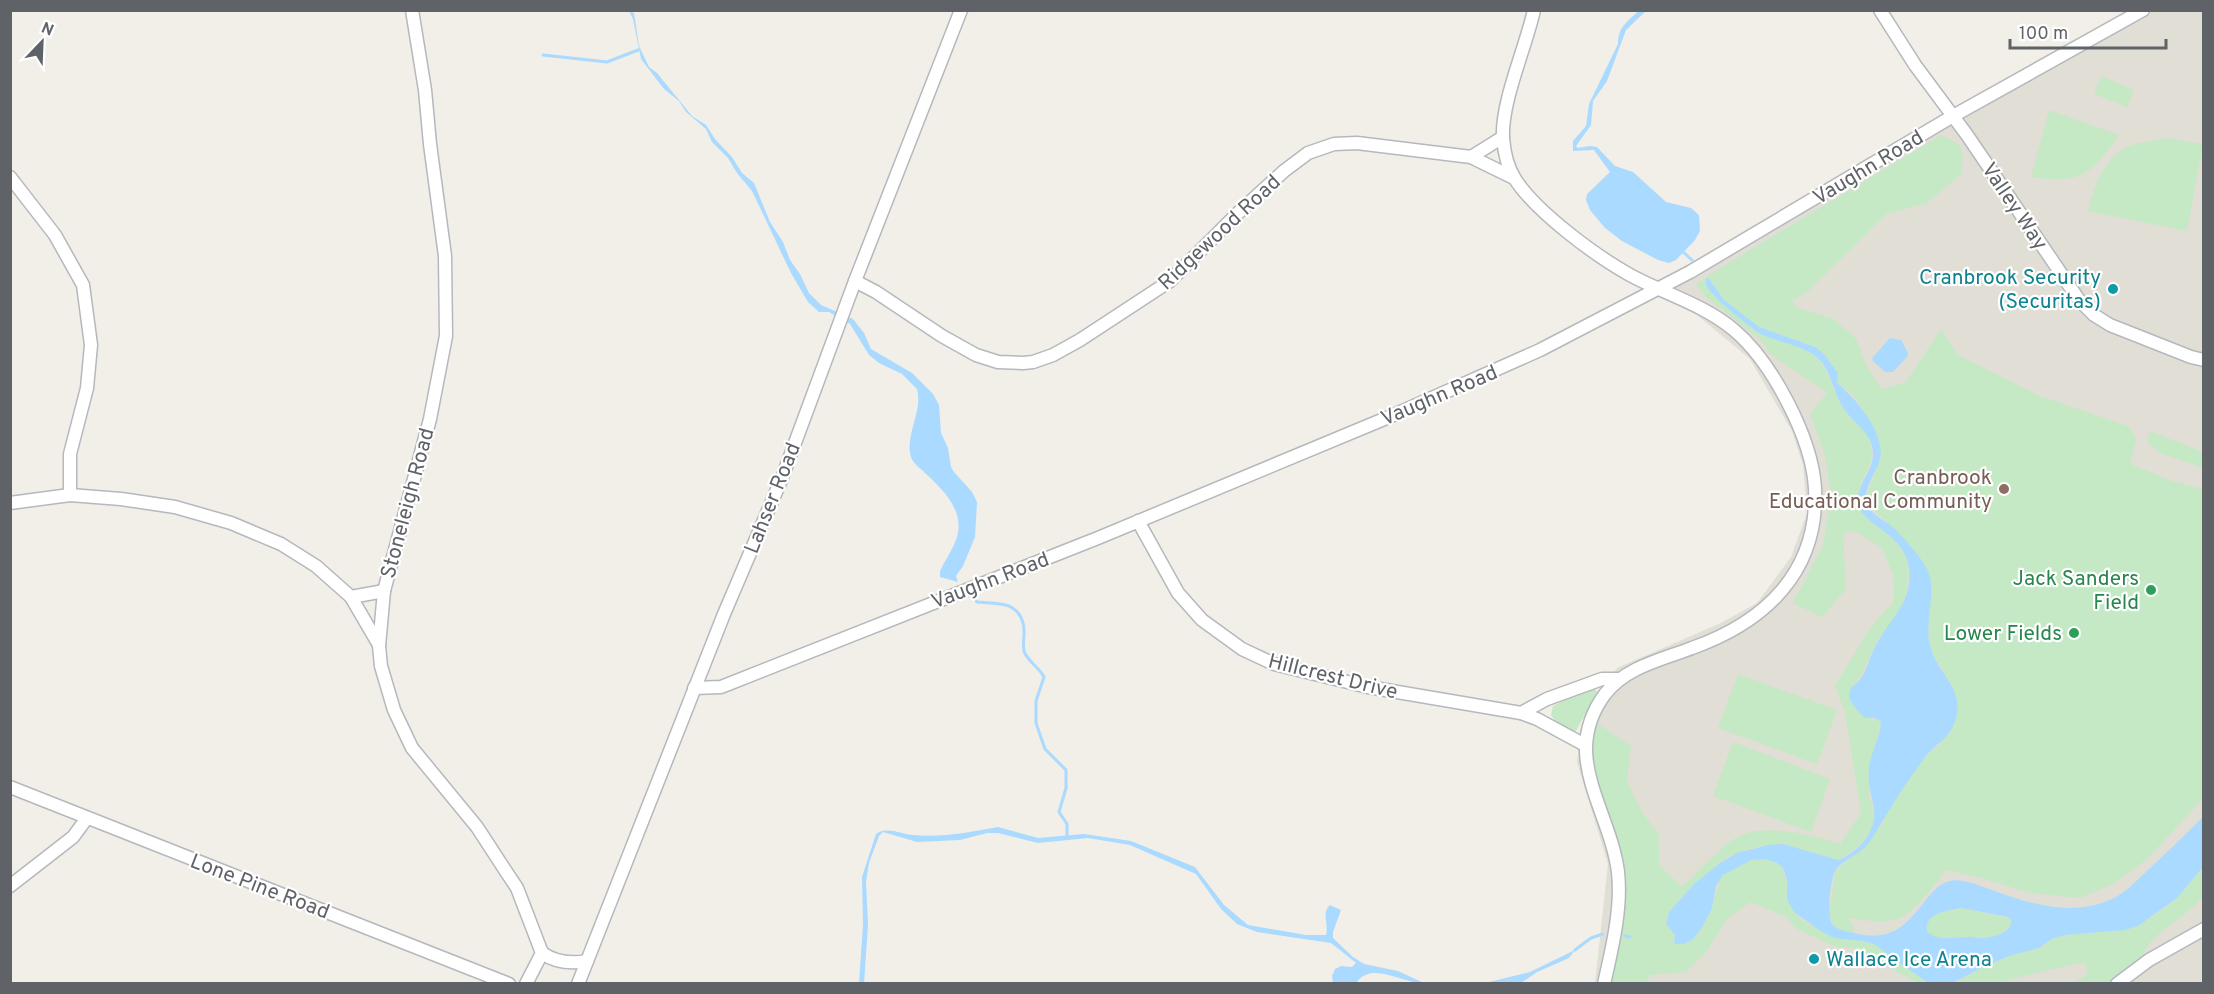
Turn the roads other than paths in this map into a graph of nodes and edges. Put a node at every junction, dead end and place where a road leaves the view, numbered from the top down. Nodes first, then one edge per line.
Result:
1 (412, 10) edge
2 (961, 10) edge
3 (1534, 10) edge
4 (1880, 10) edge
5 (2143, 10) edge
6 (1953, 116) junction
7 (1503, 137) junction
8 (1471, 157) junction
9 (10, 177) edge
10 (1514, 178) junction
11 (855, 281) junction
12 (1660, 289) junction
13 (2204, 360) edge
14 (70, 495) junction
15 (10, 503) edge
16 (1138, 521) junction
17 (384, 591) junction
18 (351, 597) junction
19 (380, 646) junction
20 (1620, 679) junction
21 (694, 688) junction
22 (1521, 713) junction
23 (1586, 745) junction
24 (10, 787) edge
25 (87, 818) junction
26 (10, 886) edge
27 (2204, 929) edge
28 (542, 953) junction
29 (587, 961) junction
30 (509, 984) edge
31 (526, 984) edge
32 (578, 984) edge
33 (1604, 984) edge
34 (2117, 984) edge

1 - 17 street, Stoneleigh Road
2 - 11 street, Lahser Road
3 - 7 street
4 - 6 street, Valley Way
5 - 6 street, Vaughn Road
6 - 12 street, Vaughn Road
6 - 13 street, Valley Way
7 - 8 street
7 - 10 street
8 - 10 street, Ridgewood Road
8 - 11 street, Ridgewood Road
9 - 14 street
10 - 12 street
11 - 21 street, Lahser Road
12 - 16 street, Vaughn Road
12 - 20 street
14 - 15 street
14 - 18 street
16 - 21 street, Vaughn Road
16 - 22 street, Hillcrest Drive
17 - 18 street
17 - 19 street, Stoneleigh Road
18 - 19 street
19 - 28 street, Stoneleigh Road
20 - 22 street
20 - 23 street
21 - 29 street, Lahser Road
22 - 23 street, Hillcrest Drive
23 - 33 street
24 - 25 street, Lone Pine Road
25 - 26 street
25 - 30 street, Lone Pine Road
27 - 34 street
28 - 29 street
28 - 31 street
29 - 32 street, Lahser Road

